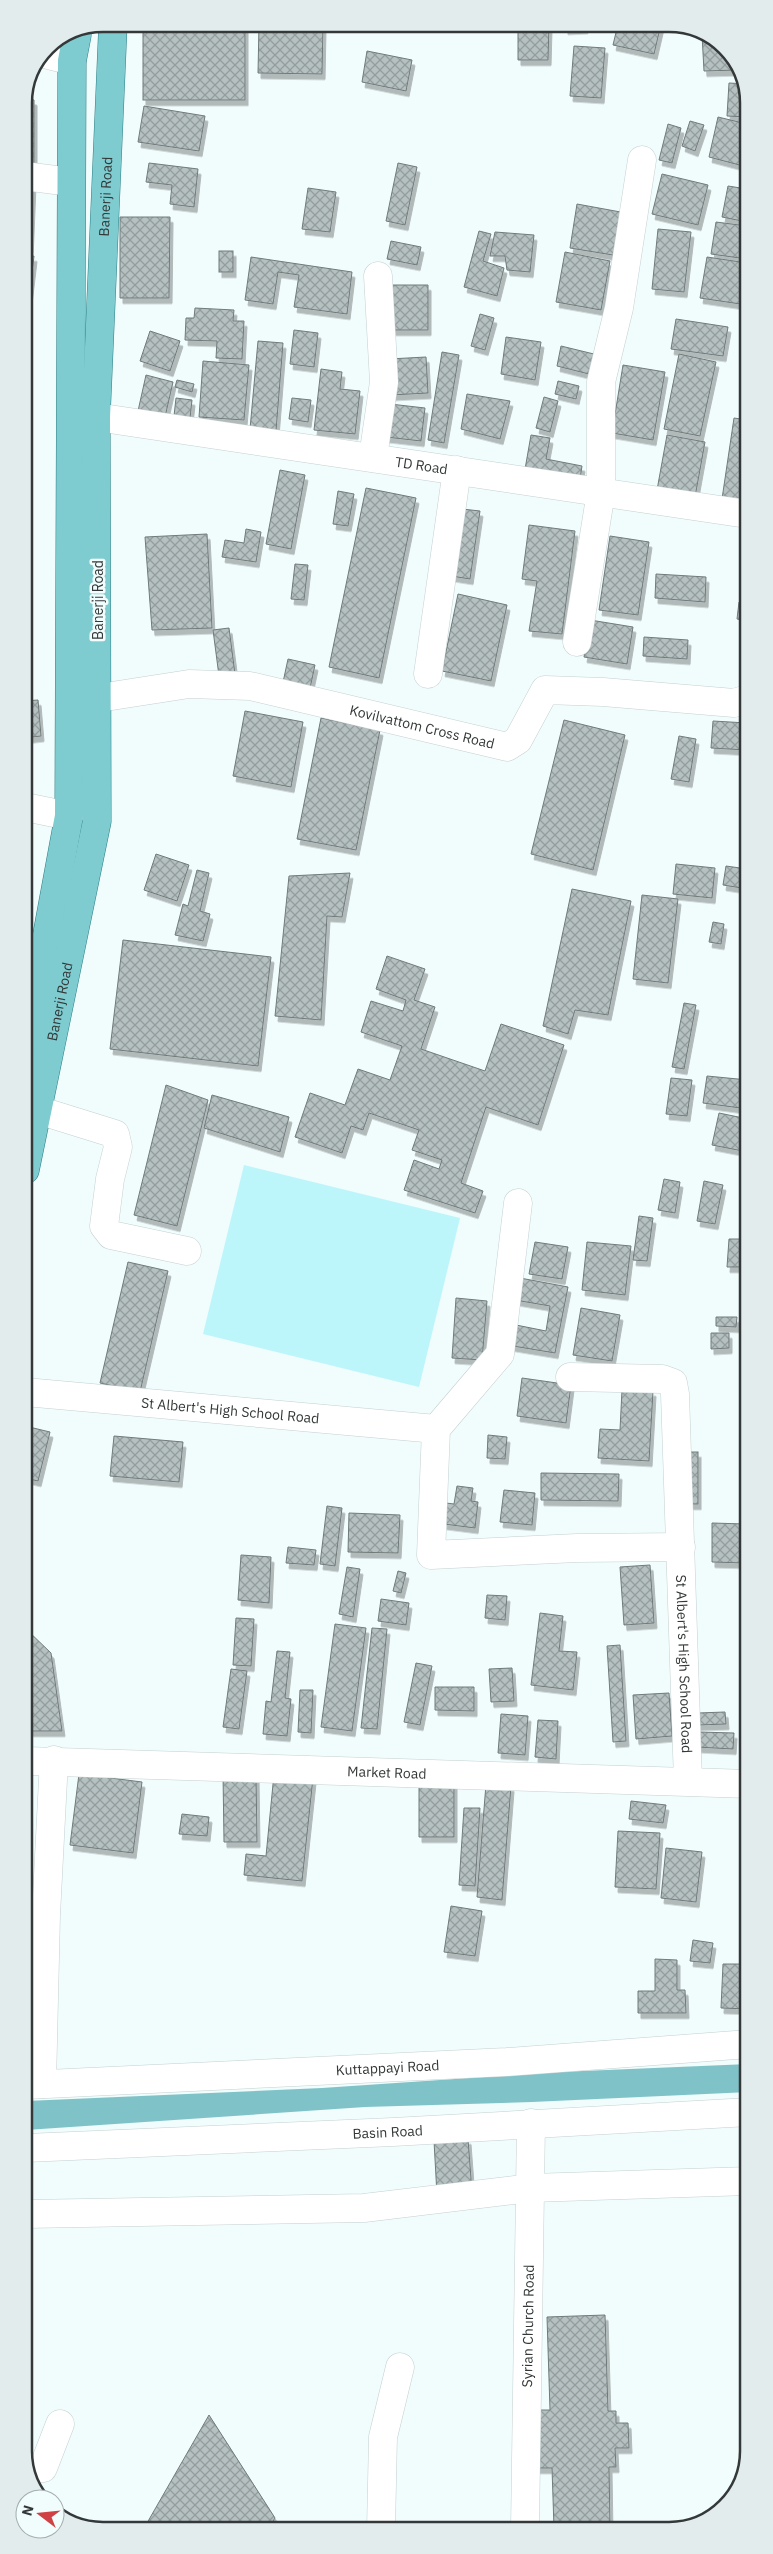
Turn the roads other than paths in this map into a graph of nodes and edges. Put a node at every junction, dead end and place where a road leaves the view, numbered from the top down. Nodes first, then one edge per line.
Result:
1 (112, 32) edge
2 (76, 38) edge
3 (51, 56) edge
4 (72, 61) junction
5 (642, 160) dead end
6 (32, 177) edge
7 (71, 182) junction
8 (378, 276) dead end
9 (84, 417) junction
10 (374, 457) junction
11 (457, 470) junction
12 (601, 492) junction
13 (740, 513) edge
14 (577, 642) dead end
15 (428, 674) dead end
16 (99, 698) junction
17 (740, 701) edge
18 (32, 809) edge
19 (69, 816) junction
20 (32, 1016) edge
21 (32, 1104) edge
22 (32, 1108) edge
23 (518, 1203) dead end
24 (187, 1251) dead end
25 (570, 1377) dead end
26 (32, 1393) edge
27 (436, 1429) junction
28 (681, 1547) junction
29 (54, 1760) junction
30 (32, 1761) edge
31 (688, 1781) junction
32 (740, 1784) edge
33 (740, 2045) edge
34 (34, 2085) edge
35 (740, 2112) edge
36 (532, 2123) junction
37 (32, 2148) edge
38 (740, 2182) edge
39 (531, 2188) junction
40 (32, 2214) edge
41 (400, 2367) dead end
42 (60, 2424) dead end
43 (35, 2469) edge
44 (382, 2521) edge
45 (524, 2522) edge

1 - 9 main road, Banerji Road
2 - 4 main road, Banerji Road
3 - 4 street
4 - 7 main road, Banerji Road
5 - 12 street
6 - 7 street
7 - 9 main road, Banerji Road
8 - 10 street
9 - 10 street, TD Road
9 - 16 main road, Banerji Road
9 - 19 main road, Banerji Road
10 - 11 street, TD Road
11 - 12 street, TD Road
11 - 15 street
12 - 13 street, TD Road
12 - 14 street
16 - 17 street, Kovilvattom Cross Road
16 - 21 main road, Banerji Road
18 - 19 street
19 - 20 main road, Banerji Road
22 - 24 street
23 - 27 street
25 - 28 street, St Albert's High School Road
26 - 27 street, St Albert's High School Road
27 - 28 street
28 - 31 street, St Albert's High School Road
29 - 30 street, Market Road
29 - 31 street, Market Road
29 - 34 street
31 - 32 street, Market Road
33 - 34 street, Kuttappayi Road
35 - 36 street, Basin Road
36 - 37 street, Basin Road
36 - 39 street, Syrian Church Road
38 - 39 street
39 - 40 street
39 - 45 street, Syrian Church Road
41 - 44 street
42 - 43 street

